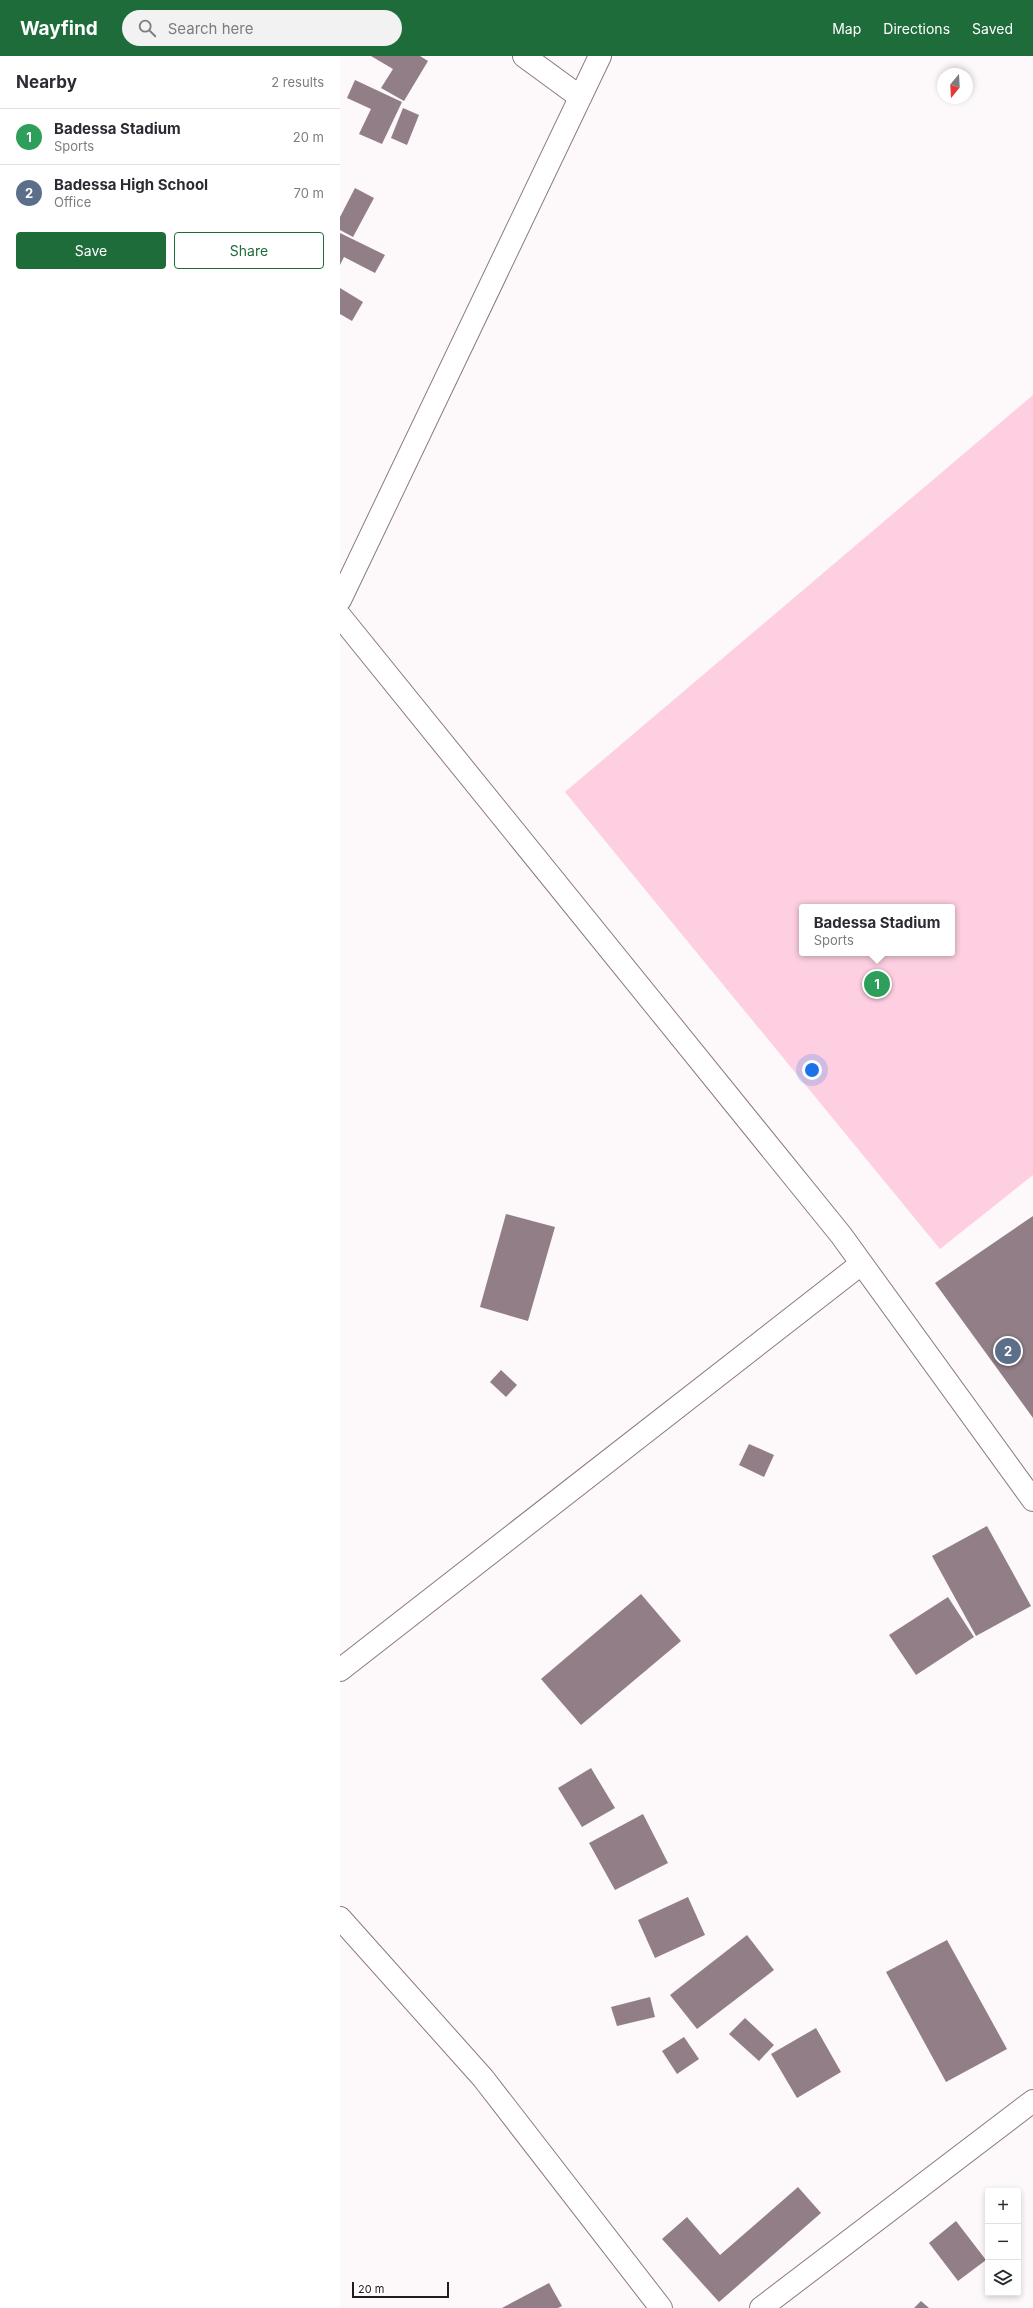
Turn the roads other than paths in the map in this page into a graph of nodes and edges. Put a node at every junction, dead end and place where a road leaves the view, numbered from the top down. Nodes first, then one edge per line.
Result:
1 (524, 56) edge
2 (600, 56) edge
3 (580, 97) junction
4 (340, 600) edge
5 (340, 616) edge
6 (861, 1264) junction
7 (1033, 1500) edge
8 (340, 1670) edge
9 (340, 1918) edge
10 (1033, 2101) edge
11 (661, 2308) edge
12 (761, 2308) edge

1 - 3 street
2 - 3 street
3 - 4 street
5 - 6 street
6 - 7 street
6 - 8 street
9 - 11 street
10 - 12 street

